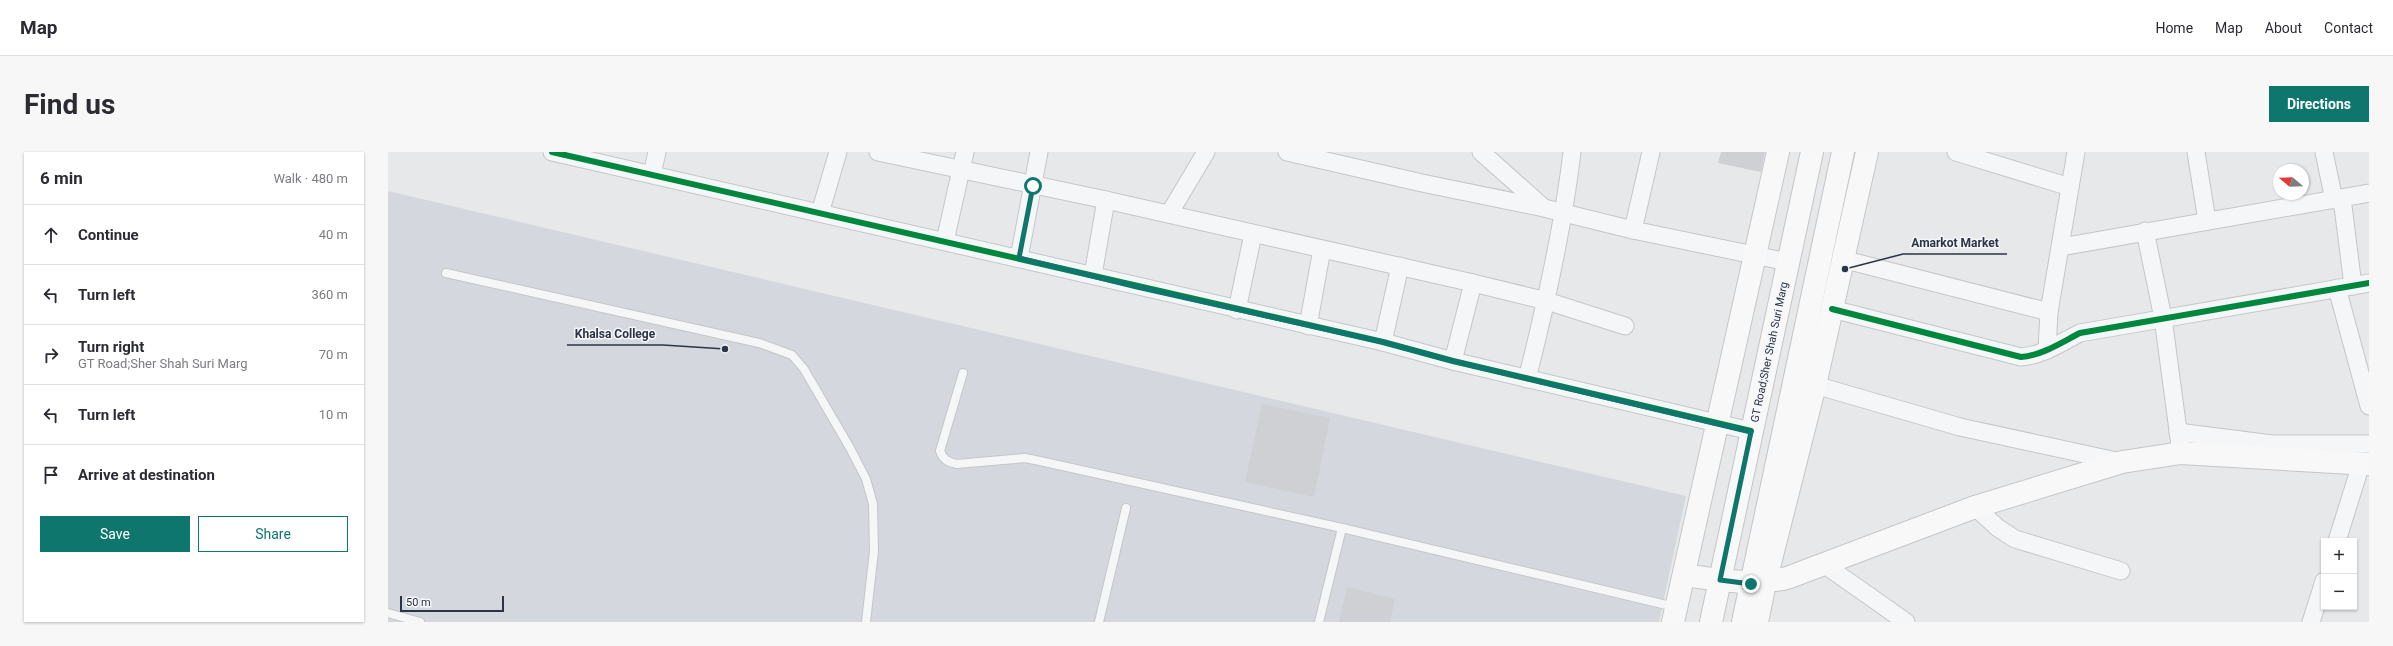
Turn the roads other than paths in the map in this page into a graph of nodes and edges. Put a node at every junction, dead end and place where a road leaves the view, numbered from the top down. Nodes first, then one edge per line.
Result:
1 (552, 152) edge
2 (657, 152) edge
3 (838, 152) edge
4 (878, 152) edge
5 (965, 152) edge
6 (1039, 152) edge
7 (1206, 152) edge
8 (1287, 152) edge
9 (1481, 152) edge
10 (1572, 152) edge
11 (1650, 152) edge
12 (1778, 152) edge
13 (1812, 152) edge
14 (1843, 152) edge
15 (1867, 152) edge
16 (1956, 152) edge
17 (2076, 152) edge
18 (2196, 152) edge
19 (2324, 152) edge
20 (961, 171) junction
21 (652, 174) junction
22 (1033, 186) junction
23 (2070, 187) junction
24 (2369, 194) edge
25 (2338, 199) junction
26 (1106, 200) junction
27 (1544, 208) junction
28 (820, 213) junction
29 (1565, 213) junction
30 (1168, 214) junction
31 (2207, 221) junction
32 (1633, 230) junction
33 (2145, 231) junction
34 (1253, 234) junction
35 (945, 241) junction
36 (2061, 246) junction
37 (1322, 249) junction
38 (1754, 255) junction
39 (1019, 258) junction
40 (1842, 259) junction
41 (1788, 262) junction
42 (1400, 266) junction
43 (446, 273) dead end
44 (1093, 275) junction
45 (1473, 283) junction
46 (2353, 286) edge
47 (1547, 301) junction
48 (1832, 309) junction
49 (1237, 310) junction
50 (2049, 312) junction
51 (2163, 318) junction
52 (1308, 326) junction
53 (1625, 326) dead end
54 (1383, 342) junction
55 (2047, 350) junction
56 (1453, 361) junction
57 (962, 373) dead end
58 (1527, 379) junction
59 (1815, 385) junction
60 (2369, 406) edge
61 (1717, 424) junction
62 (1751, 432) junction
63 (2179, 443) junction
64 (2369, 444) edge
65 (2122, 462) junction
66 (2365, 464) edge
67 (1975, 507) junction
68 (1126, 508) dead end
69 (1342, 528) junction
70 (2338, 538) edge
71 (1825, 565) junction
72 (2121, 571) dead end
73 (1684, 575) junction
74 (1720, 580) junction
75 (1758, 583) junction
76 (2321, 591) edge
77 (388, 613) edge
78 (1674, 615) edge
79 (420, 622) edge
80 (866, 622) edge
81 (1099, 622) edge
82 (1319, 622) edge
83 (1711, 622) edge
84 (1743, 622) edge
85 (1757, 622) edge
86 (1906, 622) edge
87 (2311, 622) edge

1 - 21 street
2 - 21 street
3 - 28 street
4 - 20 street
5 - 20 street
6 - 22 street
7 - 30 street
8 - 27 street
9 - 27 street
10 - 29 street
11 - 32 street
12 - 38 main road
13 - 41 main road, GT Road;Sher Shah Suri Marg
14 - 75 main road
15 - 40 main road
16 - 23 street
17 - 23 street
18 - 31 street
19 - 25 street
20 - 22 street
20 - 35 street
21 - 28 street
22 - 26 street
22 - 39 street
23 - 36 street
24 - 25 street
25 - 31 street
25 - 46 street
26 - 30 street
26 - 44 street
27 - 29 street
28 - 35 street
29 - 32 street
29 - 47 street
30 - 34 street
31 - 33 street
32 - 38 street
33 - 36 street
33 - 51 street
34 - 37 street
34 - 49 street
35 - 39 street
36 - 50 street
37 - 42 street
37 - 52 street
38 - 41 street
38 - 61 main road
39 - 44 street
40 - 48 main road
40 - 50 street
41 - 62 main road, GT Road;Sher Shah Suri Marg
42 - 45 street
42 - 54 street
43 - 80 lane
44 - 49 street
45 - 47 street
45 - 56 street
46 - 51 street
46 - 60 street
47 - 53 street
47 - 58 street
48 - 55 street
48 - 59 main road
49 - 52 street
50 - 55 street
51 - 55 street
51 - 63 street
52 - 54 street
54 - 56 street
56 - 58 street
57 - 69 lane
58 - 61 street
59 - 65 street
59 - 75 main road
61 - 62 street
61 - 73 main road
62 - 74 main road, GT Road;Sher Shah Suri Marg
63 - 64 street
63 - 65 main road
63 - 66 main road
65 - 67 main road
66 - 70 street
67 - 71 main road
67 - 72 street
68 - 81 lane
69 - 78 lane
69 - 82 lane
71 - 75 main road
71 - 86 street
73 - 74 main road
73 - 78 main road
74 - 75 main road
74 - 83 main road, GT Road;Sher Shah Suri Marg
75 - 84 main road
75 - 85 main road
76 - 87 street
77 - 79 lane

